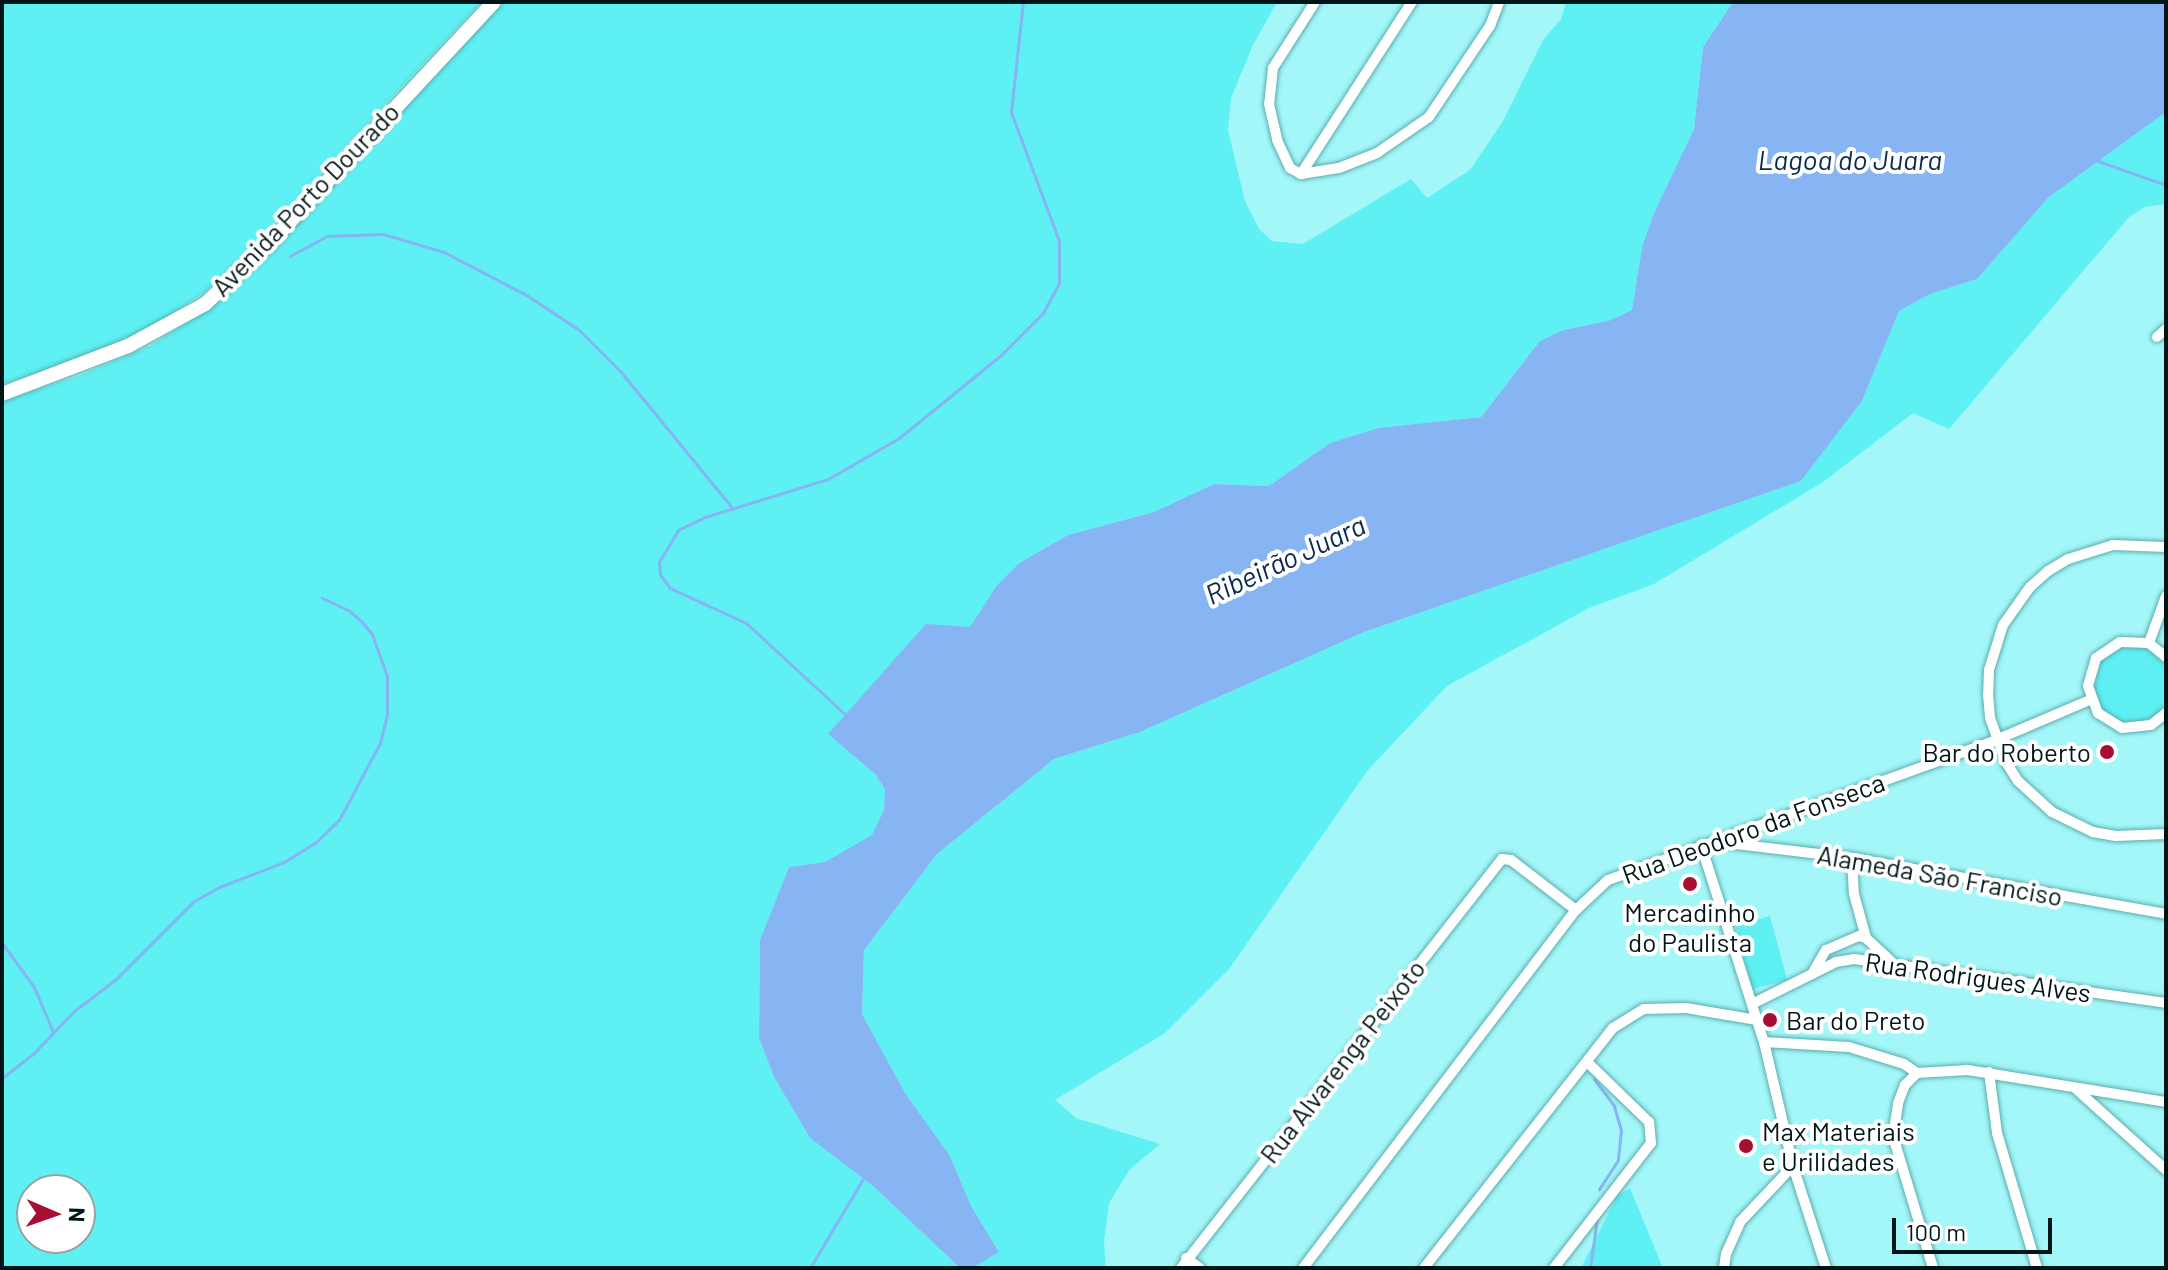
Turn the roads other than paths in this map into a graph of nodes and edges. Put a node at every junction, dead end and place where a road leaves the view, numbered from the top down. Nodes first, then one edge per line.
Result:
1 (494, 2) edge
2 (1315, 2) edge
3 (1412, 2) edge
4 (1499, 2) edge
5 (1301, 174) junction
6 (2, 394) edge
7 (2166, 547) edge
8 (2166, 596) edge
9 (2149, 643) junction
10 (2166, 657) edge
11 (2090, 700) junction
12 (2166, 713) edge
13 (1996, 740) junction
14 (2166, 834) edge
15 (1714, 842) junction
16 (1701, 845) junction
17 (1852, 858) junction
18 (1576, 910) junction
19 (2166, 914) edge
20 (1866, 938) junction
21 (1894, 964) junction
22 (1812, 974) junction
23 (2166, 1003) edge
24 (1752, 1004) junction
25 (1757, 1020) junction
26 (1764, 1042) junction
27 (1587, 1062) junction
28 (1989, 1072) junction
29 (1917, 1073) junction
30 (2074, 1087) junction
31 (2166, 1102) edge
32 (1793, 1166) junction
33 (2166, 1170) edge
34 (1183, 1263) edge
35 (1200, 1268) edge
36 (1303, 1268) edge
37 (1424, 1268) edge
38 (1554, 1268) edge
39 (1724, 1268) edge
40 (1826, 1268) edge
41 (1933, 1268) edge
42 (2037, 1268) edge

1 - 6 main road, Avenida Porto Dourado
2 - 5 street
3 - 5 street
4 - 5 street
7 - 13 street
8 - 9 street
9 - 10 street
9 - 11 street
11 - 12 street
11 - 13 street, Rua Deodoro da Fonseca
13 - 14 street
13 - 15 street, Rua Deodoro da Fonseca
15 - 16 street, Rua Deodoro da Fonseca
15 - 17 street, Alameda São Franciso
16 - 18 street, Rua Deodoro da Fonseca
16 - 24 street
17 - 19 street, Alameda São Franciso
17 - 20 street
18 - 34 street, Rua Alvarenga Peixoto
18 - 36 street, Rua Deodoro da Fonseca
20 - 21 street
20 - 22 street
21 - 22 street, Rua Rodrigues Alves
21 - 23 street, Rua Rodrigues Alves
22 - 24 street, Rua Rodrigues Alves
24 - 25 street
25 - 26 street
25 - 27 street
26 - 29 street
26 - 32 street
27 - 37 street
27 - 38 street
28 - 29 street
28 - 30 street
28 - 42 street
29 - 41 street
30 - 31 street
30 - 33 street
32 - 39 street
32 - 40 street
34 - 35 street

